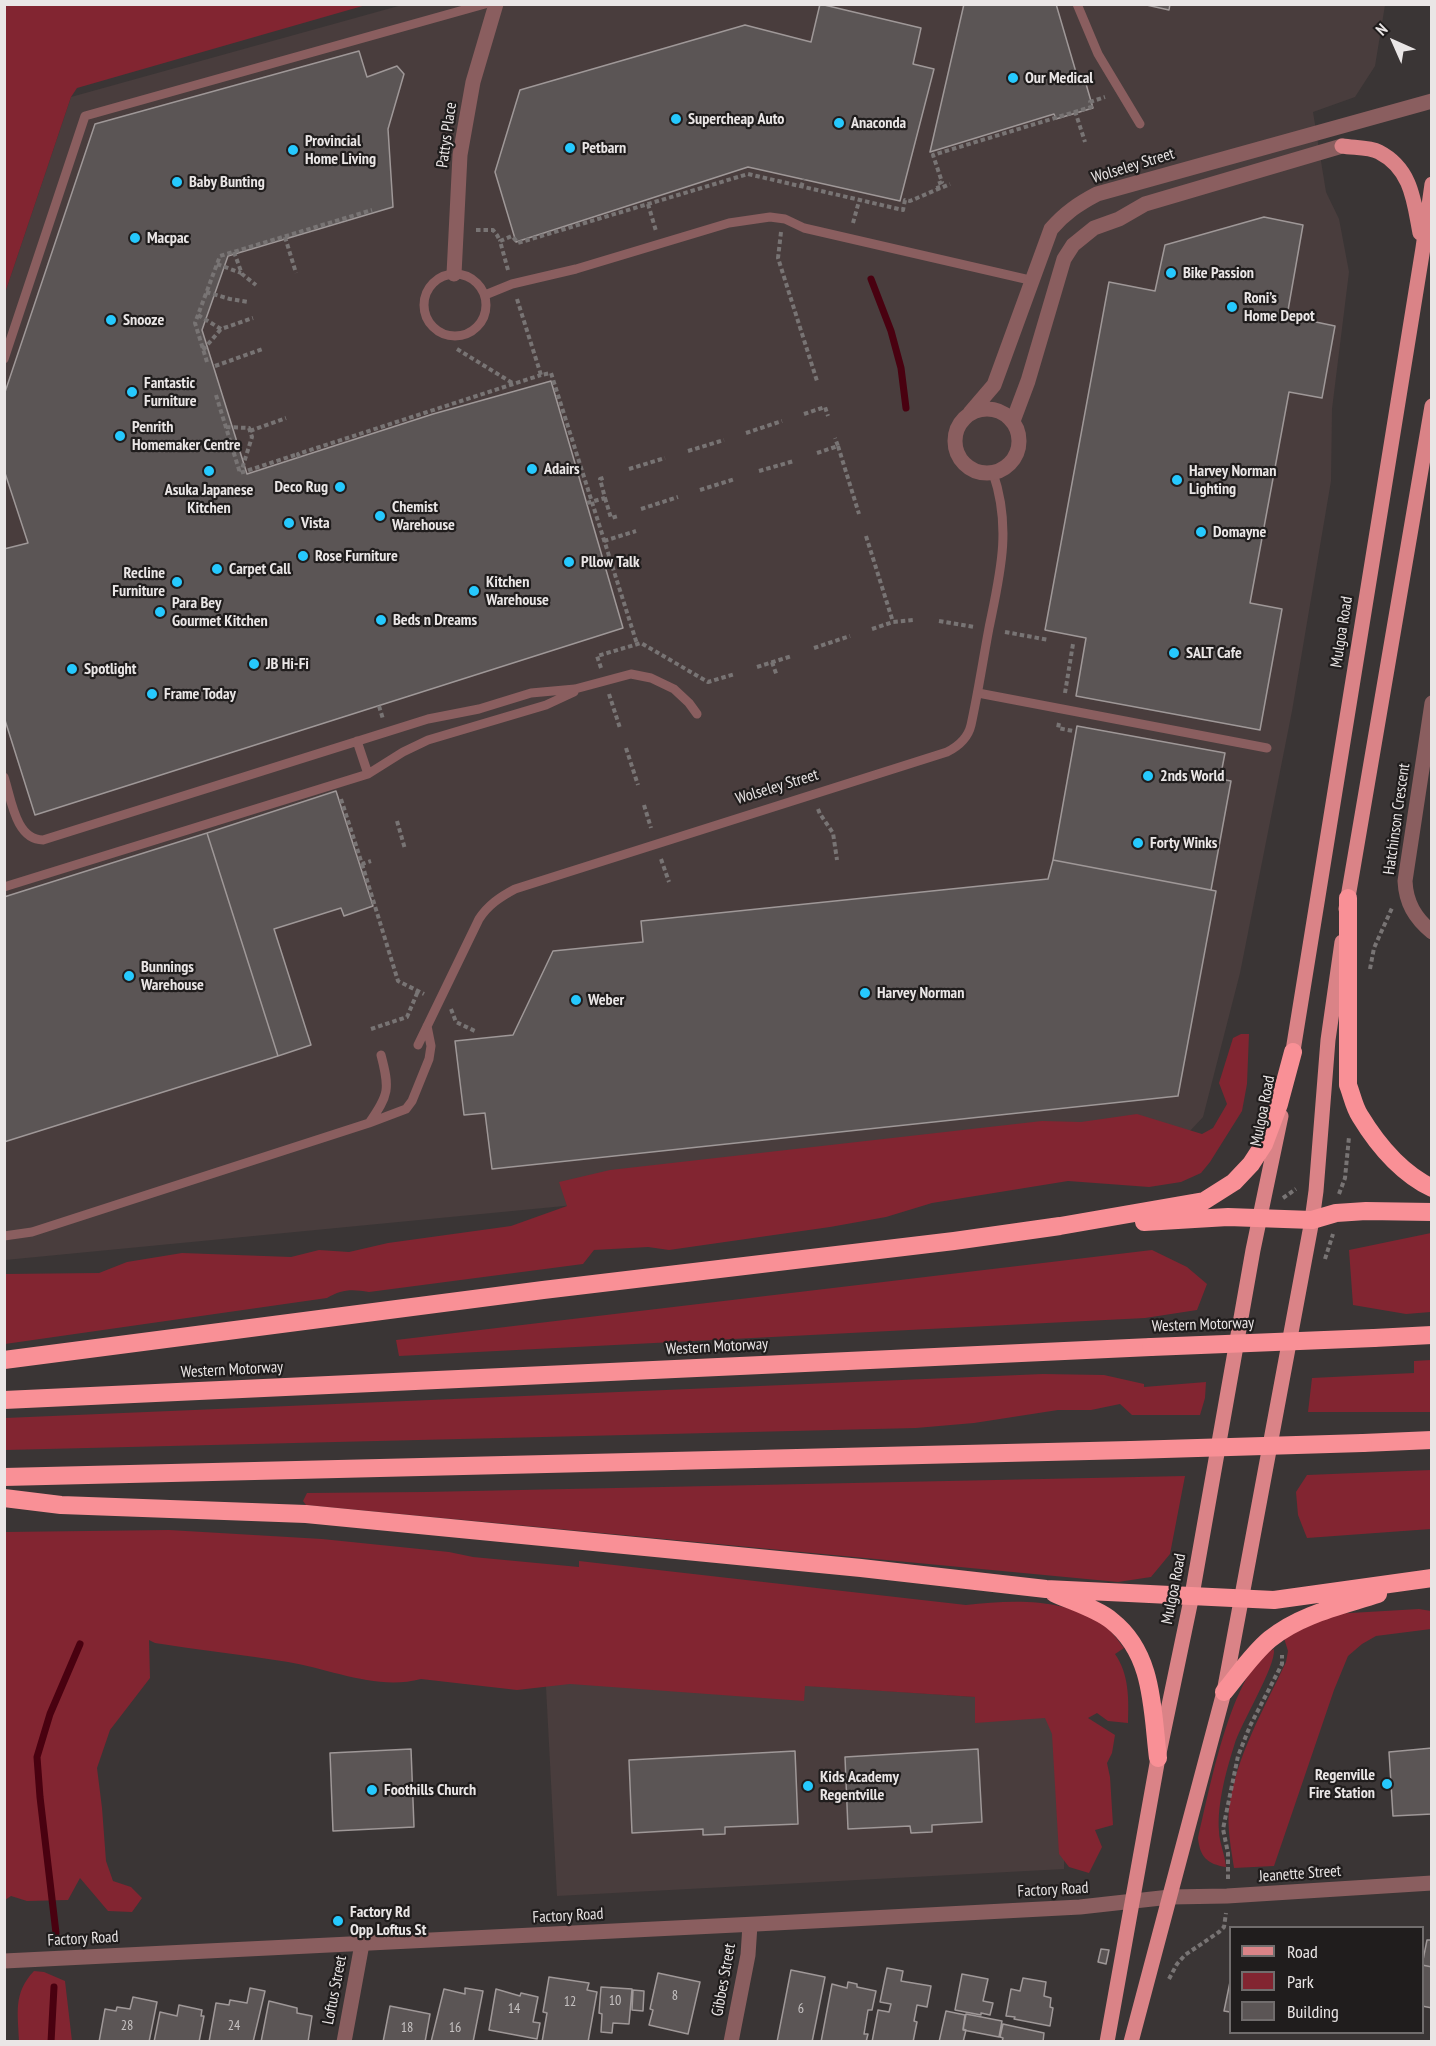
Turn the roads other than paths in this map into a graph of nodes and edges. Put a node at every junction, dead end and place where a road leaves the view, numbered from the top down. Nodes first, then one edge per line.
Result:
1 (485, 4) edge
2 (496, 4) edge
3 (1077, 4) edge
4 (1431, 101) edge
5 (1140, 124) dead end
6 (1342, 146) joint
7 (1431, 184) edge
8 (1423, 248) junction
9 (454, 274) junction
10 (1034, 281) junction
11 (485, 295) junction
12 (4, 359) edge
13 (1431, 406) edge
14 (970, 413) junction
15 (1013, 421) junction
16 (993, 473) junction
17 (587, 686) junction
18 (978, 693) junction
19 (1431, 703) edge
20 (697, 714) dead end
21 (357, 741) junction
22 (1267, 748) dead end
23 (368, 774) junction
24 (4, 777) edge
25 (4, 887) edge
26 (1348, 898) junction
27 (1431, 932) edge
28 (427, 1026) junction
29 (418, 1045) dead end
30 (1293, 1052) junction
31 (381, 1055) dead end
32 (369, 1123) junction
33 (1431, 1188) edge
34 (1431, 1212) edge
35 (1261, 1218) junction
36 (1312, 1220) junction
37 (1060, 1226) junction
38 (33, 1232) junction
39 (4, 1236) edge
40 (4, 1243) edge
41 (1431, 1335) edge
42 (4, 1360) edge
43 (4, 1400) edge
44 (1431, 1440) edge
45 (4, 1477) edge
46 (4, 1498) edge
47 (1431, 1578) edge
48 (1046, 1589) junction
49 (1192, 1595) junction
50 (1242, 1598) junction
51 (1224, 1692) junction
52 (1158, 1758) junction
53 (1431, 1884) edge
54 (1170, 1897) junction
55 (1134, 1902) junction
56 (750, 1925) junction
57 (362, 1944) junction
58 (4, 1961) edge
59 (344, 2042) edge
60 (731, 2042) edge
61 (1107, 2042) edge
62 (1131, 2042) edge

1 - 12 lane
2 - 9 street, Pattys Place
3 - 5 lane
4 - 10 street, Wolseley Street
6 - 8 main road
6 - 15 street
7 - 8 main road, Mulgoa Road
8 - 30 main road, Mulgoa Road
9 - 11 lane
9 - 11 lane
10 - 11 lane
10 - 14 street, Wolseley Street
13 - 26 main road
14 - 15 street
14 - 16 street
15 - 16 street
16 - 18 lane, Wolseley Street
17 - 20 lane
17 - 21 lane
17 - 23 lane
18 - 22 lane
18 - 28 lane, Wolseley Street
19 - 27 street, Hatchinson Crescent
21 - 23 lane
21 - 24 lane
23 - 25 lane
26 - 33 highway
26 - 36 main road
28 - 29 lane, Wolseley Street
28 - 32 lane
30 - 35 main road, Mulgoa Road
30 - 37 highway
31 - 32 lane
32 - 38 lane
34 - 36 highway
35 - 36 highway
35 - 37 highway
35 - 49 main road, Mulgoa Road
36 - 50 main road
37 - 42 highway
38 - 39 lane
38 - 40 lane
41 - 43 highway, Western Motorway, bridge
44 - 45 highway, bridge
46 - 48 highway
47 - 50 highway
47 - 51 highway
48 - 49 highway
48 - 52 highway
49 - 50 highway
49 - 52 main road, Mulgoa Road
50 - 51 main road
51 - 54 main road
52 - 55 main road, Mulgoa Road
53 - 54 street, Jeanette Street
54 - 55 street, Jeanette Street
54 - 62 main road
55 - 56 street, Factory Road
55 - 61 main road, Mulgoa Road
56 - 57 street, Factory Road
56 - 60 street, Gibbes Street
57 - 58 street, Factory Road
57 - 59 street, Loftus Street

